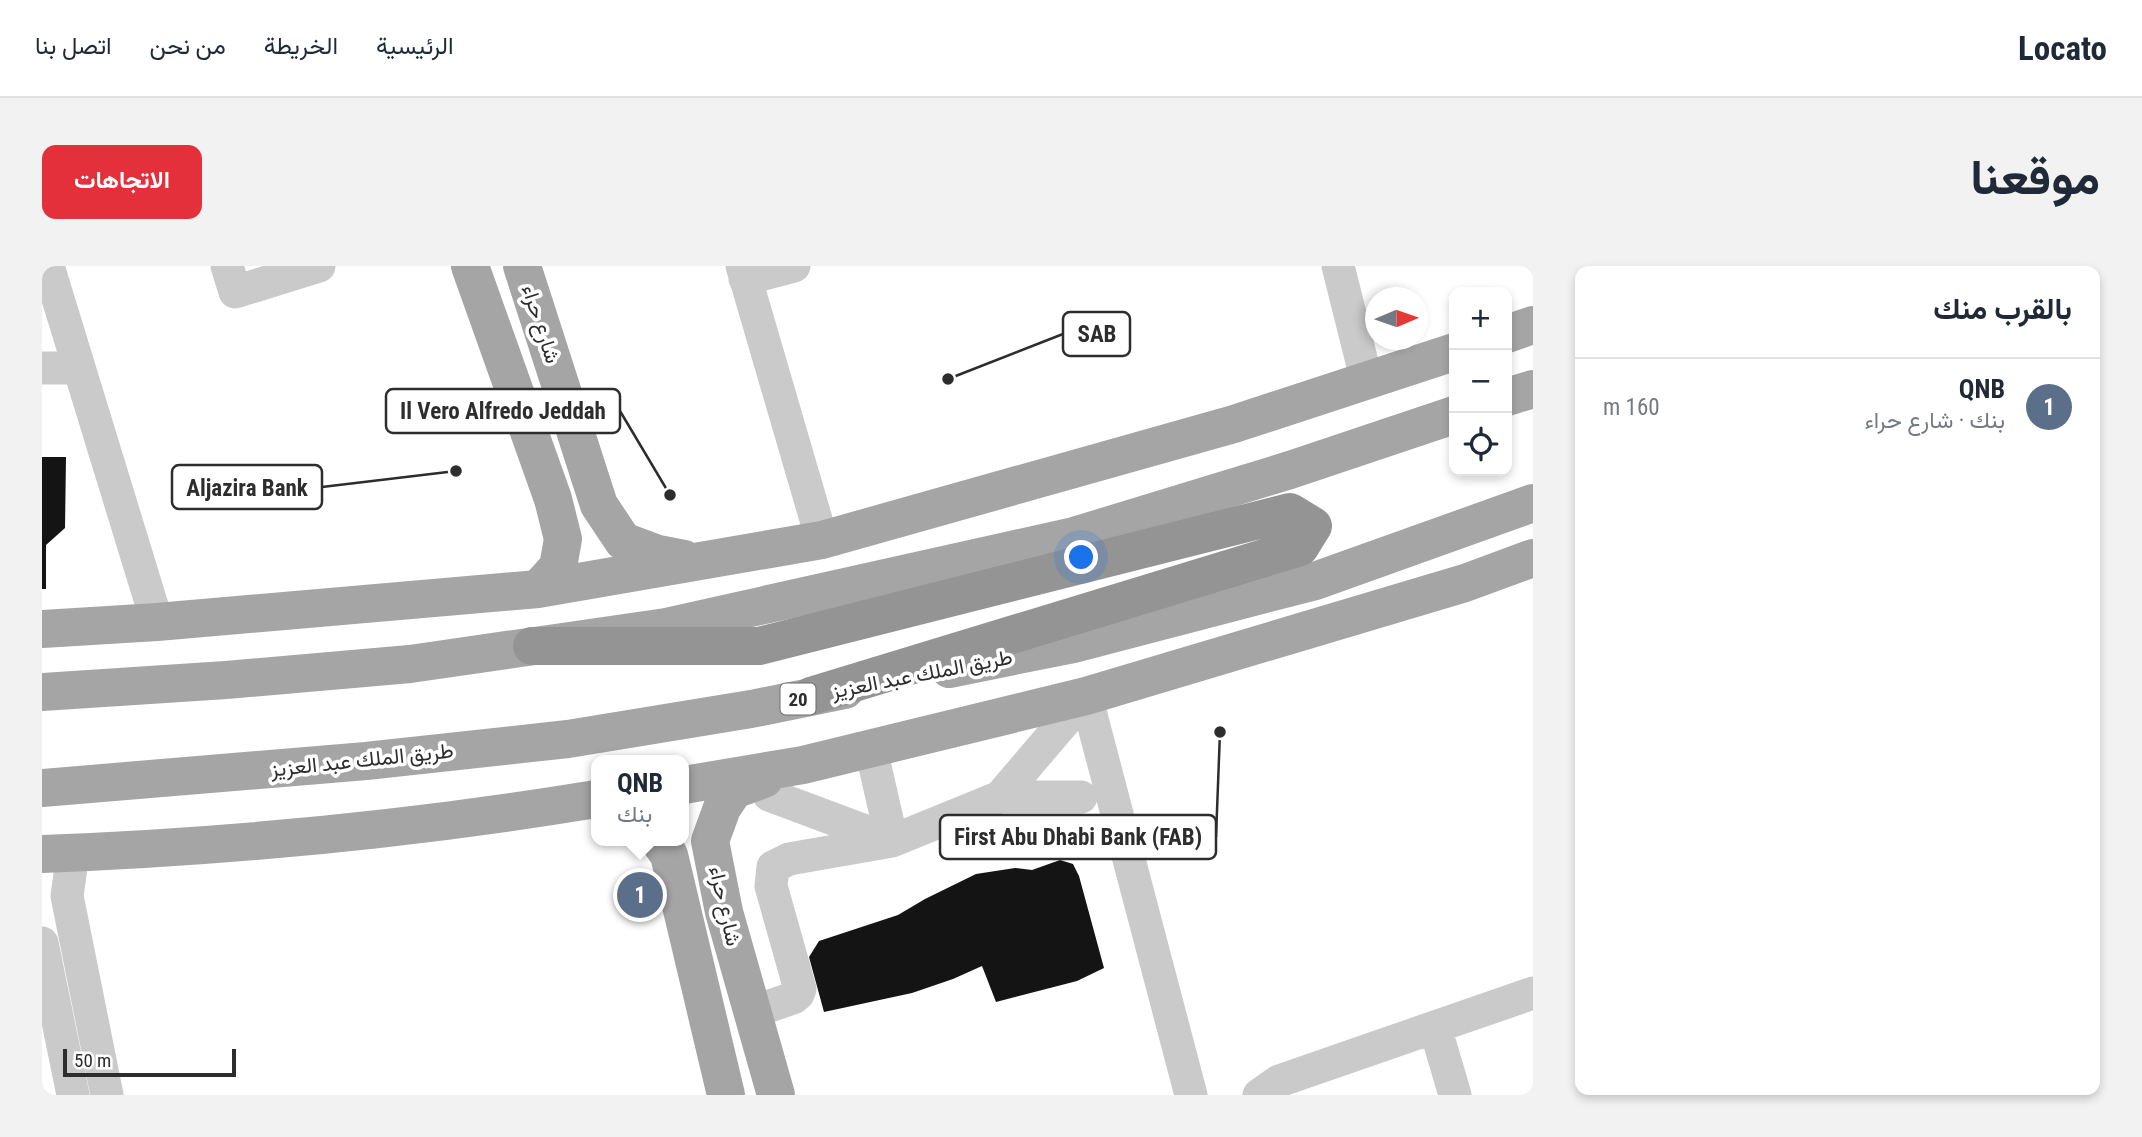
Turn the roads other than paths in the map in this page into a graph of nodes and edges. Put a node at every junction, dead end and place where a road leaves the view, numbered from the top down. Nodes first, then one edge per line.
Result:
1 (48, 266) edge
2 (227, 266) edge
3 (319, 266) edge
4 (470, 266) edge
5 (522, 266) edge
6 (794, 266) edge
7 (1338, 266) edge
8 (744, 272) edge
9 (1533, 324) edge
10 (1512, 332) edge
11 (1449, 354) edge
12 (42, 368) edge
13 (79, 368) junction
14 (1367, 382) junction
15 (560, 384) junction
16 (1533, 389) edge
17 (1512, 395) edge
18 (517, 399) junction
19 (1449, 417) edge
20 (1533, 503) edge
21 (822, 540) junction
22 (1533, 558) edge
23 (700, 561) junction
24 (538, 589) junction
25 (157, 622) junction
26 (42, 629) edge
27 (532, 646) junction
28 (42, 692) edge
29 (811, 696) junction
30 (1086, 696) junction
31 (871, 749) junction
32 (803, 765) junction
33 (689, 784) edge
34 (42, 788) edge
35 (769, 794) dead end
36 (1000, 797) junction
37 (1081, 797) dead end
38 (591, 800) edge
39 (548, 807) junction
40 (591, 817) edge
41 (892, 841) junction
42 (663, 846) edge
43 (57, 854) edge
44 (724, 912) junction
45 (57, 923) edge
46 (685, 923) junction
47 (42, 943) edge
48 (1533, 993) edge
49 (752, 1012) junction
50 (1436, 1027) junction
51 (721, 1094) edge
52 (73, 1095) edge
53 (107, 1095) edge
54 (776, 1095) edge
55 (1191, 1095) edge
56 (1259, 1095) edge
57 (1455, 1095) edge

1 - 13 street
2 - 3 street
4 - 18 main road
5 - 15 main road, شارع حراء
6 - 8 street
7 - 14 street
8 - 21 street
9 - 10 main road
11 - 14 main road
12 - 13 street
13 - 25 street
14 - 21 main road
15 - 18 main road
15 - 23 main road, شارع حراء
16 - 17 main road
18 - 24 main road
19 - 27 main road
20 - 29 main road, طريق الملك عبد العزيز / 20
21 - 23 main road
22 - 30 main road
23 - 24 main road
24 - 25 main road
25 - 26 main road
27 - 28 main road
27 - 29 highway
29 - 34 main road, طريق الملك عبد العزيز / 20
30 - 31 main road
30 - 36 street
30 - 55 street
31 - 32 main road
31 - 41 street
32 - 33 main road
32 - 44 main road, شارع حراء
35 - 41 street
36 - 37 street
36 - 41 street
38 - 39 main road
39 - 40 main road
39 - 43 main road
41 - 49 street
42 - 46 main road, شارع حراء
43 - 45 street
44 - 46 main road
44 - 49 main road, شارع حراء
45 - 53 street
46 - 51 main road, شارع حراء
47 - 52 street
48 - 50 street
49 - 54 main road, شارع حراء
50 - 56 street
50 - 57 street

